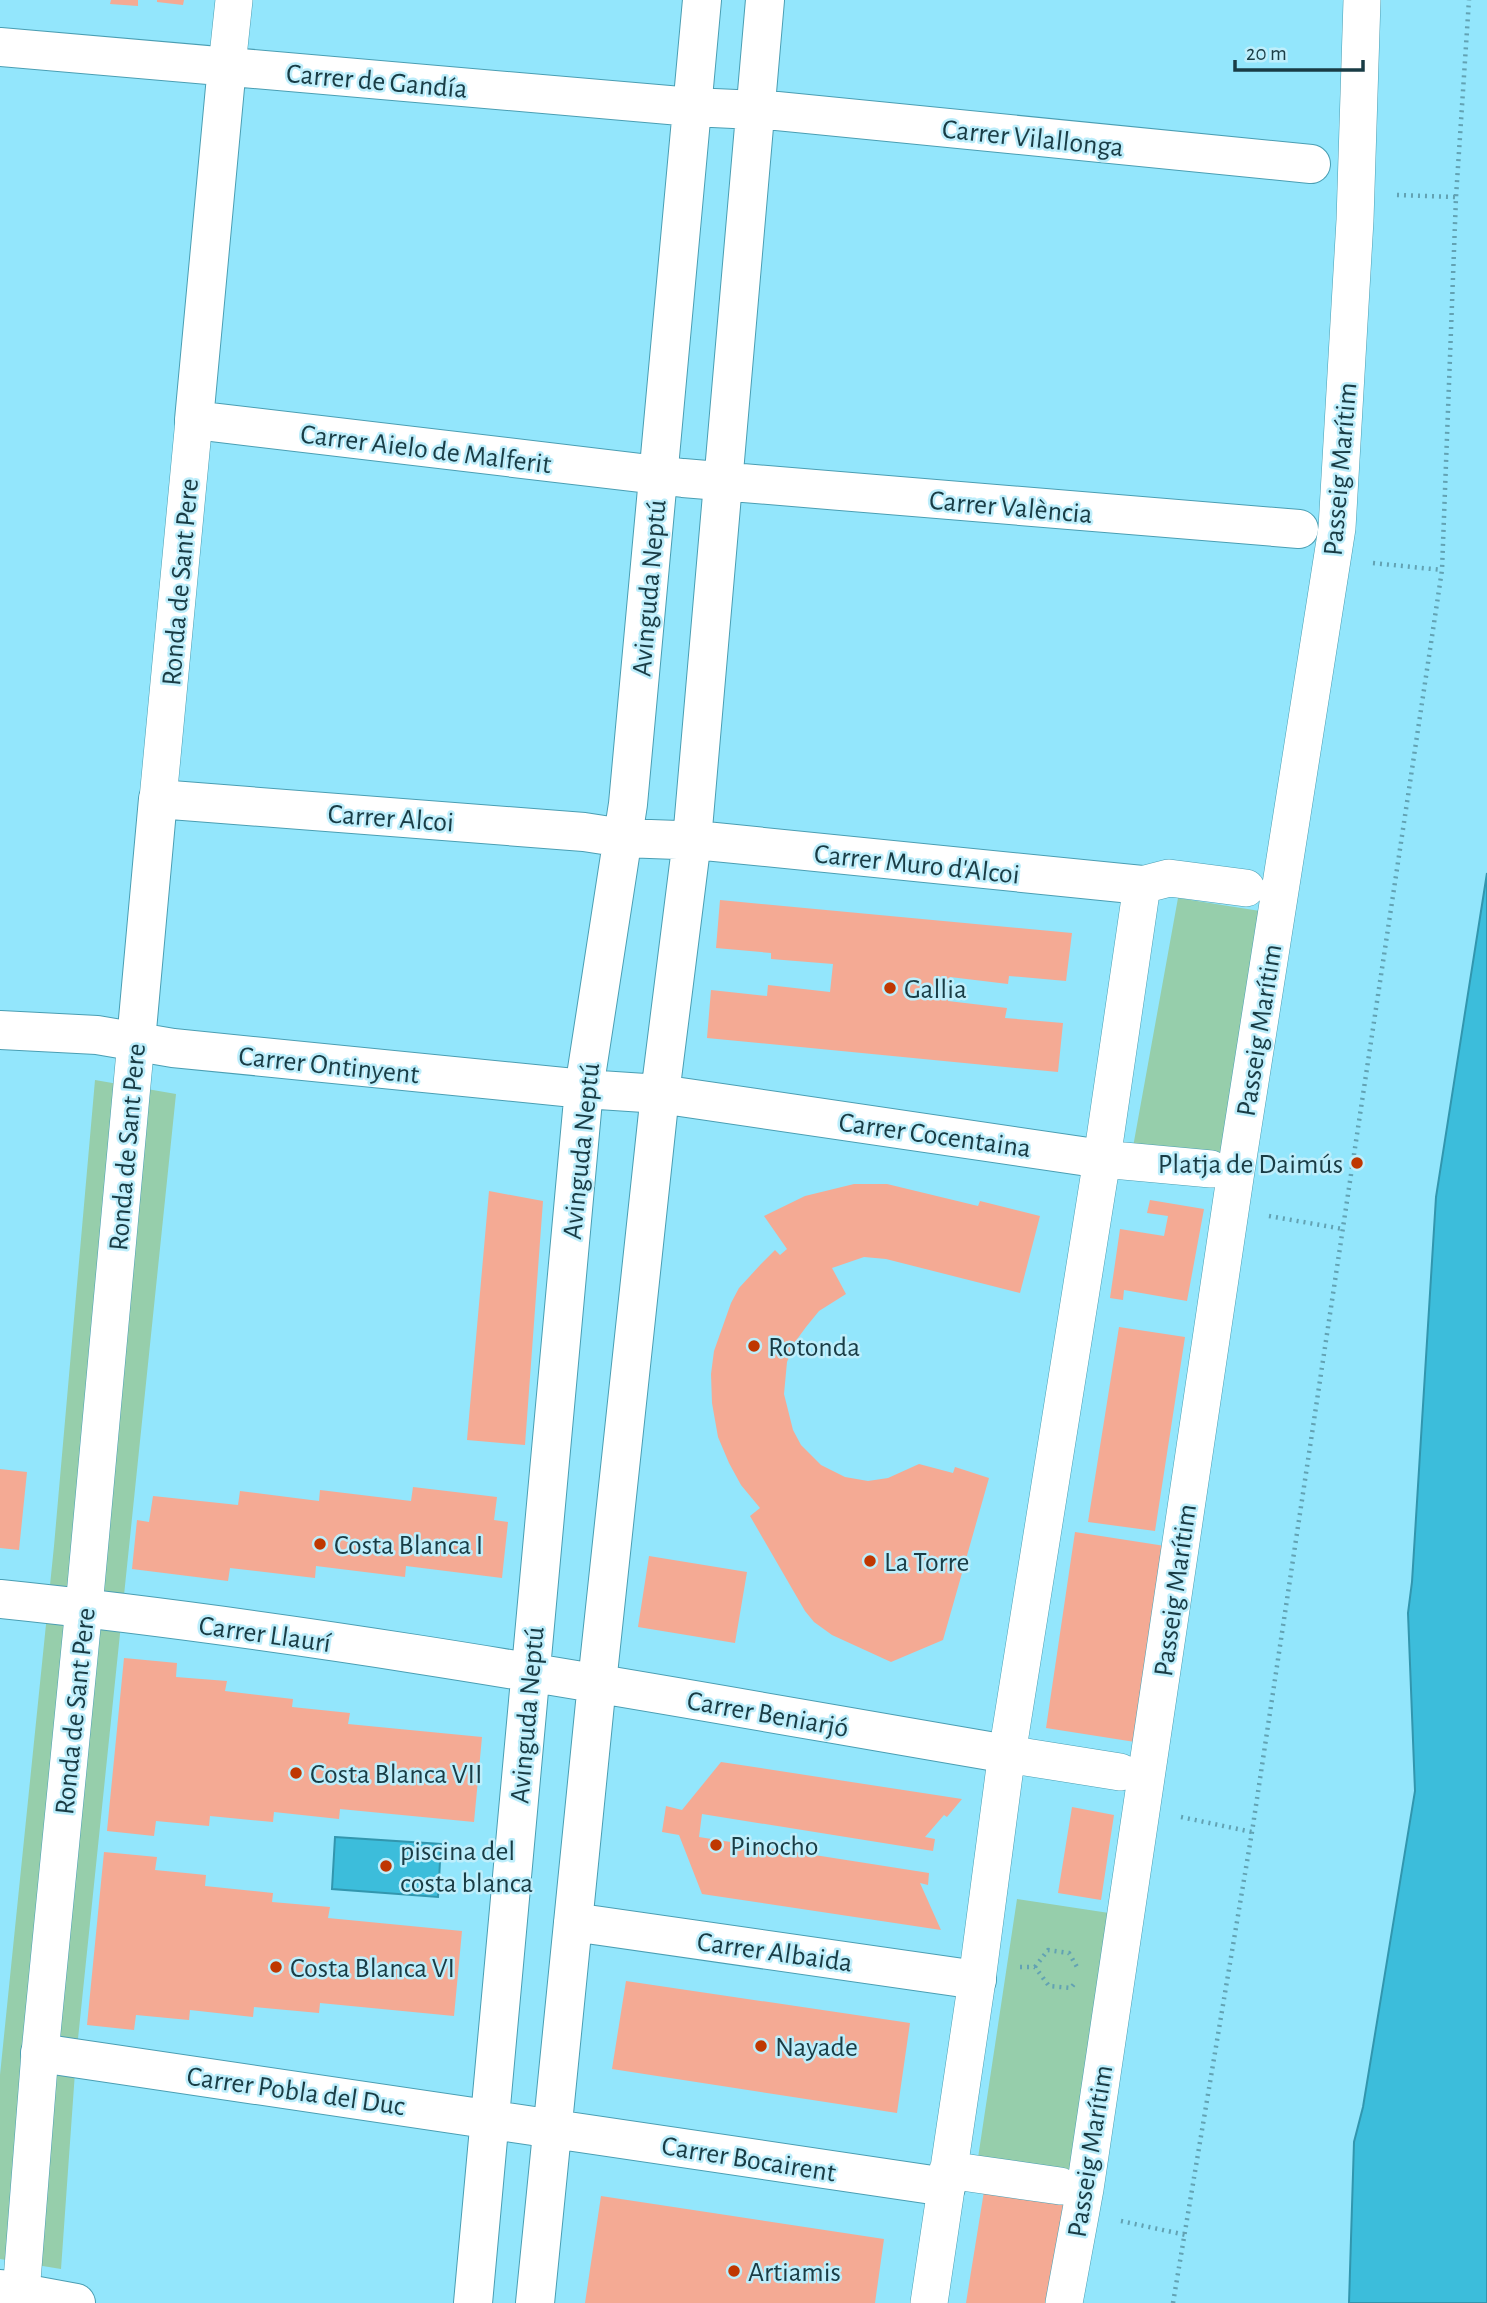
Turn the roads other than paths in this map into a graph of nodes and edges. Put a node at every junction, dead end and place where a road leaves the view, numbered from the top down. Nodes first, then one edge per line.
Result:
1 (234, 0) edge
2 (702, 0) edge
3 (765, 0) edge
4 (1362, 0) edge
5 (0, 47) edge
6 (227, 66) junction
7 (692, 107) junction
8 (754, 109) junction
9 (1311, 164) dead end
10 (194, 420) junction
11 (658, 475) junction
12 (722, 482) junction
13 (1299, 529) dead end
14 (158, 799) junction
15 (622, 838) junction
16 (692, 840) junction
17 (1142, 885) junction
18 (1246, 888) dead end
19 (0, 1030) edge
20 (136, 1041) junction
21 (584, 1089) junction
22 (660, 1094) junction
23 (1102, 1159) junction
24 (1210, 1168) dead end
25 (0, 1598) edge
26 (84, 1607) junction
27 (530, 1672) junction
28 (597, 1683) junction
29 (1007, 1754) junction
30 (1120, 1772) dead end
31 (573, 1922) junction
32 (977, 1980) junction
33 (40, 2053) junction
34 (489, 2118) junction
35 (552, 2129) junction
36 (947, 2179) junction
37 (1060, 2186) dead end
38 (10, 2291) edge
39 (76, 2303) edge
40 (472, 2303) edge
41 (535, 2303) edge
42 (929, 2303) edge
43 (1064, 2303) edge

1 - 6 street, Ronda de Sant Pere
2 - 7 street, Avinguda Neptú
3 - 8 street
4 - 43 street, Passeig Marítim
5 - 6 street, Carrer de Gandía
6 - 7 street, Carrer de Gandía
6 - 10 street, Ronda de Sant Pere
7 - 8 street, Carrer de Gandía
7 - 11 street, Avinguda Neptú
8 - 9 street, Carrer Vilallonga
8 - 12 street
10 - 11 street, Carrer Aielo de Malferit
10 - 14 street, Ronda de Sant Pere
11 - 12 street, Carrer Aielo de Malferit
11 - 15 street, Avinguda Neptú
12 - 13 street, Carrer València
12 - 16 street
14 - 15 street, Carrer Alcoi
14 - 20 street, Ronda de Sant Pere
15 - 16 street, Carrer Alcoi
15 - 21 street, Avinguda Neptú
16 - 17 street, Carrer Muro d'Alcoi
16 - 22 street
17 - 18 street
17 - 23 street
19 - 20 street, Carrer Ontinyent
20 - 21 street, Carrer Ontinyent
20 - 26 street, Ronda de Sant Pere
21 - 22 street, Carrer Ontinyent
21 - 27 street, Avinguda Neptú
22 - 23 street, Carrer Cocentaina
22 - 28 street
23 - 24 street, Carrer Cocentaina
23 - 29 street
25 - 26 street, Carrer Llaurí
26 - 27 street, Carrer Llaurí
26 - 33 street, Ronda de Sant Pere
27 - 28 street, Carrer Beniarjó
27 - 34 street, Avinguda Neptú
28 - 29 street, Carrer Beniarjó
28 - 31 street
29 - 30 street
29 - 32 street
31 - 32 street, Carrer Albaida
31 - 35 street
32 - 36 street
33 - 34 street, Carrer Pobla del Duc
33 - 38 street, Ronda de Sant Pere
34 - 35 street, Carrer Pobla del Duc
34 - 40 street, Avinguda Neptú
35 - 36 street, Carrer Bocairent
35 - 41 street
36 - 37 street, Passeig Marítim
36 - 42 street
38 - 39 street

